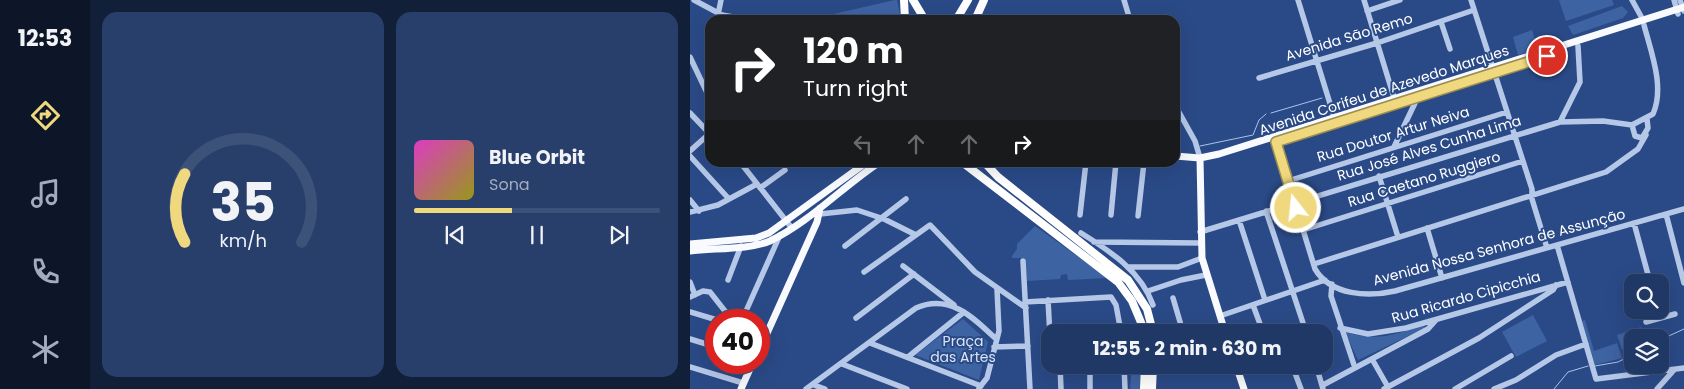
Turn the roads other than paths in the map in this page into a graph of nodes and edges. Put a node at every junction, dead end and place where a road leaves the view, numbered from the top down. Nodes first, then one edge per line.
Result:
1 (694, 0) edge
2 (721, 0) edge
3 (904, 0) edge
4 (912, 0) edge
5 (968, 0) edge
6 (984, 0) edge
7 (1124, 0) edge
8 (1298, 0) edge
9 (1364, 0) edge
10 (1400, 0) edge
11 (1471, 0) edge
12 (1632, 0) edge
13 (1674, 0) edge
14 (1680, 0) edge
15 (1367, 10) junction
16 (1474, 10) junction
17 (1682, 10) edge
18 (714, 15) edge
19 (717, 15) edge
20 (905, 15) edge
21 (915, 15) edge
22 (922, 15) edge
23 (959, 15) edge
24 (977, 15) edge
25 (1128, 15) edge
26 (1441, 22) junction
27 (1644, 23) junction
28 (1602, 33) junction
29 (1377, 43) junction
30 (1578, 46) junction
31 (1450, 49) dead end
32 (690, 57) edge
33 (1317, 61) junction
34 (1494, 70) junction
35 (1259, 78) dead end
36 (705, 88) edge
37 (1415, 96) junction
38 (1396, 102) junction
39 (1507, 112) junction
40 (690, 113) edge
41 (1180, 113) edge
42 (1648, 119) junction
43 (1336, 121) junction
44 (1560, 122) junction
45 (1632, 125) junction
46 (705, 129) edge
47 (1514, 134) junction
48 (1646, 135) junction
49 (1635, 136) junction
50 (705, 138) edge
51 (1275, 140) junction
52 (1394, 147) junction
53 (690, 151) edge
54 (1631, 155) junction
55 (690, 156) edge
56 (1180, 157) edge
57 (1180, 160) edge
58 (1200, 161) junction
59 (1523, 161) junction
60 (744, 167) edge
61 (862, 167) edge
62 (873, 167) edge
63 (968, 167) edge
64 (989, 167) edge
65 (1085, 167) edge
66 (1115, 167) edge
67 (1143, 167) edge
68 (785, 170) dead end
69 (1379, 176) junction
70 (1288, 181) junction
71 (758, 186) junction
72 (1532, 194) junction
73 (729, 199) junction
74 (906, 199) dead end
75 (690, 200) edge
76 (1294, 202) junction
77 (1387, 204) junction
78 (817, 209) junction
79 (1684, 209) edge
80 (699, 211) junction
81 (1266, 211) junction
82 (690, 212) edge
83 (1666, 214) junction
84 (1080, 215) dead end
85 (1110, 215) dead end
86 (1138, 216) dead end
87 (884, 219) junction
88 (1239, 220) junction
89 (1634, 223) junction
90 (789, 224) junction
91 (1427, 228) junction
92 (1303, 230) junction
93 (1200, 232) junction
94 (781, 234) junction
95 (1081, 234) dead end
96 (916, 235) junction
97 (1398, 237) junction
98 (1094, 242) junction
99 (1201, 243) junction
100 (690, 244) edge
101 (1557, 245) junction
102 (741, 246) junction
103 (845, 246) dead end
104 (1547, 248) junction
105 (690, 251) edge
106 (1202, 258) junction
107 (1022, 261) dead end
108 (1314, 264) junction
109 (903, 266) dead end
110 (1128, 267) junction
111 (864, 272) dead end
112 (914, 274) junction
113 (1648, 274) edge
114 (1206, 275) junction
115 (1442, 278) junction
116 (728, 280) dead end
117 (690, 282) edge
118 (1326, 282) junction
119 (1568, 282) junction
120 (1684, 283) edge
121 (1556, 285) junction
122 (997, 288) junction
123 (1148, 291) junction
124 (1293, 292) junction
125 (693, 296) edge
126 (1173, 298) dead end
127 (1048, 300) junction
128 (1265, 300) junction
129 (954, 305) junction
130 (1025, 305) junction
131 (1152, 305) dead end
132 (1253, 305) junction
133 (724, 309) edge
134 (747, 309) edge
135 (690, 312) edge
136 (964, 312) junction
137 (1675, 314) dead end
138 (705, 316) edge
139 (1220, 316) junction
140 (1669, 316) edge
141 (856, 318) dead end
142 (770, 319) edge
143 (1656, 319) edge
144 (1436, 320) junction
145 (1646, 322) dead end
146 (1049, 324) edge
147 (1120, 324) edge
148 (1142, 324) edge
149 (1151, 324) edge
150 (1181, 324) edge
151 (1222, 324) edge
152 (1260, 324) edge
153 (1303, 324) edge
154 (1340, 328) junction
155 (690, 339) edge
156 (996, 339) junction
157 (870, 343) junction
158 (705, 344) edge
159 (1586, 344) junction
160 (1028, 346) junction
161 (994, 347) junction
162 (1511, 356) dead end
163 (908, 357) junction
164 (1372, 359) junction
165 (842, 364) junction
166 (690, 367) edge
167 (1355, 368) junction
168 (1684, 368) edge
169 (1674, 370) junction
170 (748, 374) edge
171 (1060, 374) edge
172 (1090, 374) edge
173 (1125, 374) edge
174 (1145, 374) edge
175 (1153, 374) edge
176 (1239, 374) edge
177 (1295, 374) edge
178 (1319, 374) edge
179 (814, 385) junction
180 (742, 386) edge
181 (1323, 387) edge
182 (979, 388) edge
183 (1386, 388) edge
184 (806, 389) edge
185 (825, 389) edge
186 (907, 389) edge
187 (1030, 389) edge
188 (1061, 389) edge
189 (1090, 389) edge
190 (1125, 389) edge
191 (1144, 389) edge
192 (1152, 389) edge
193 (1244, 389) edge
194 (1300, 389) edge
195 (1455, 389) edge
196 (1494, 389) edge
197 (1657, 389) edge

1 - 18 street
2 - 19 street
3 - 20 highway
4 - 21 highway
4 - 22 highway
5 - 23 highway
6 - 24 highway
7 - 25 street
8 - 33 street
9 - 15 street
10 - 15 street
11 - 16 street
12 - 27 street
13 - 17 street
14 - 17 street
15 - 29 street
16 - 26 street, Avenida São Remo
16 - 34 street
17 - 27 main road, Avenida Corifeu de Azevedo Marques
26 - 29 street, Avenida São Remo
26 - 31 street
27 - 28 main road, Avenida Corifeu de Azevedo Marques
27 - 30 main road, Avenida Corifeu de Azevedo Marques
27 - 42 street
28 - 30 main road
28 - 34 main road, Avenida Corifeu de Azevedo Marques
29 - 33 street, Avenida São Remo
29 - 38 street
30 - 34 main road, Avenida Corifeu de Azevedo Marques
30 - 44 street
32 - 36 street
33 - 35 street, Avenida São Remo
33 - 43 street
34 - 37 main road, Avenida Corifeu de Azevedo Marques
34 - 39 street
37 - 38 main road, Avenida Corifeu de Azevedo Marques
37 - 52 street
38 - 43 main road, Avenida Corifeu de Azevedo Marques
39 - 47 street
39 - 52 street, Rua Doutor Artur Neiva
40 - 46 street
41 - 58 street
42 - 45 street
42 - 48 street
43 - 51 main road, Avenida Corifeu de Azevedo Marques
44 - 45 street, Rua José Alves Cunha Lima
44 - 47 street, Rua José Alves Cunha Lima
45 - 49 street
47 - 59 street
47 - 69 street, Rua José Alves Cunha Lima
48 - 49 street
48 - 54 street
49 - 54 street
50 - 53 street
51 - 58 main road, Avenida Corifeu de Azevedo Marques
51 - 70 street
52 - 70 street, Rua Doutor Artur Neiva
54 - 72 street
55 - 73 street
56 - 58 main road, Avenida Corifeu de Azevedo Marques
57 - 58 main road, Avenida Corifeu de Azevedo Marques
58 - 93 main road
59 - 72 street
59 - 77 street, Rua Caetano Ruggiero
60 - 71 street
61 - 78 main road
62 - 78 main road
63 - 148 highway
64 - 149 highway
65 - 84 street
66 - 85 street
67 - 86 street
68 - 71 street
69 - 76 street, Rua José Alves Cunha Lima
69 - 77 street
70 - 76 street
71 - 73 street
71 - 90 street
72 - 91 street
72 - 104 street
73 - 80 street
74 - 87 street
75 - 80 street
76 - 81 street, Rua José Alves Cunha Lima
76 - 92 street
77 - 92 street, Rua Caetano Ruggiero
77 - 97 street
78 - 87 street
78 - 90 main road
78 - 142 main road
79 - 83 street, Avenida Nossa Senhora de Assunção
80 - 82 street
81 - 88 street, Rua José Alves Cunha Lima
81 - 124 street
83 - 89 street, Avenida Nossa Senhora de Assunção
83 - 120 street
87 - 96 street
87 - 103 street
88 - 93 street, Rua José Alves Cunha Lima
88 - 128 street
89 - 101 street, Avenida Nossa Senhora de Assunção
89 - 113 street
90 - 94 main road
90 - 100 main road
91 - 97 street
91 - 115 street
92 - 108 street
93 - 99 main road
94 - 102 main road
94 - 134 street
95 - 98 street
96 - 111 street
96 - 122 street
97 - 108 street
98 - 99 street
98 - 110 street
99 - 106 main road
101 - 104 street, Avenida Nossa Senhora de Assunção
101 - 119 street
102 - 105 main road
102 - 116 street
104 - 115 street, Avenida Nossa Senhora de Assunção
106 - 110 street
106 - 114 main road
107 - 130 street
108 - 118 street
109 - 112 street
110 - 123 street
112 - 129 street
112 - 141 street
114 - 123 street
114 - 139 main road
115 - 118 street, Avenida Nossa Senhora de Assunção
117 - 125 street
118 - 124 street
118 - 154 street
119 - 121 street, Rua Ricardo Cipicchia
119 - 159 street
121 - 144 street, Rua Ricardo Cipicchia
121 - 183 street
122 - 130 street
122 - 156 street
123 - 131 street
124 - 128 street
124 - 153 street
125 - 133 street
126 - 150 street
127 - 130 street
127 - 146 street
127 - 147 street
128 - 132 street
129 - 136 street
129 - 157 street
130 - 160 street
132 - 139 street
132 - 152 street
135 - 138 street
136 - 156 street
136 - 163 street
137 - 140 street
139 - 151 main road
143 - 145 street
144 - 154 street, Rua Ricardo Cipicchia
144 - 164 street
154 - 167 street
155 - 158 street
156 - 161 street
157 - 163 street
157 - 165 street
159 - 169 street
159 - 196 street
160 - 161 street
160 - 187 street
161 - 182 street
162 - 195 street
163 - 182 street
164 - 167 street
164 - 183 street
165 - 179 street
165 - 186 street
166 - 180 street
167 - 181 street
168 - 169 street
169 - 197 street
170 - 180 main road
171 - 188 street
172 - 189 street
173 - 190 street
174 - 191 highway
175 - 192 highway
176 - 193 main road
177 - 194 street
178 - 181 street
179 - 184 street
179 - 185 street

